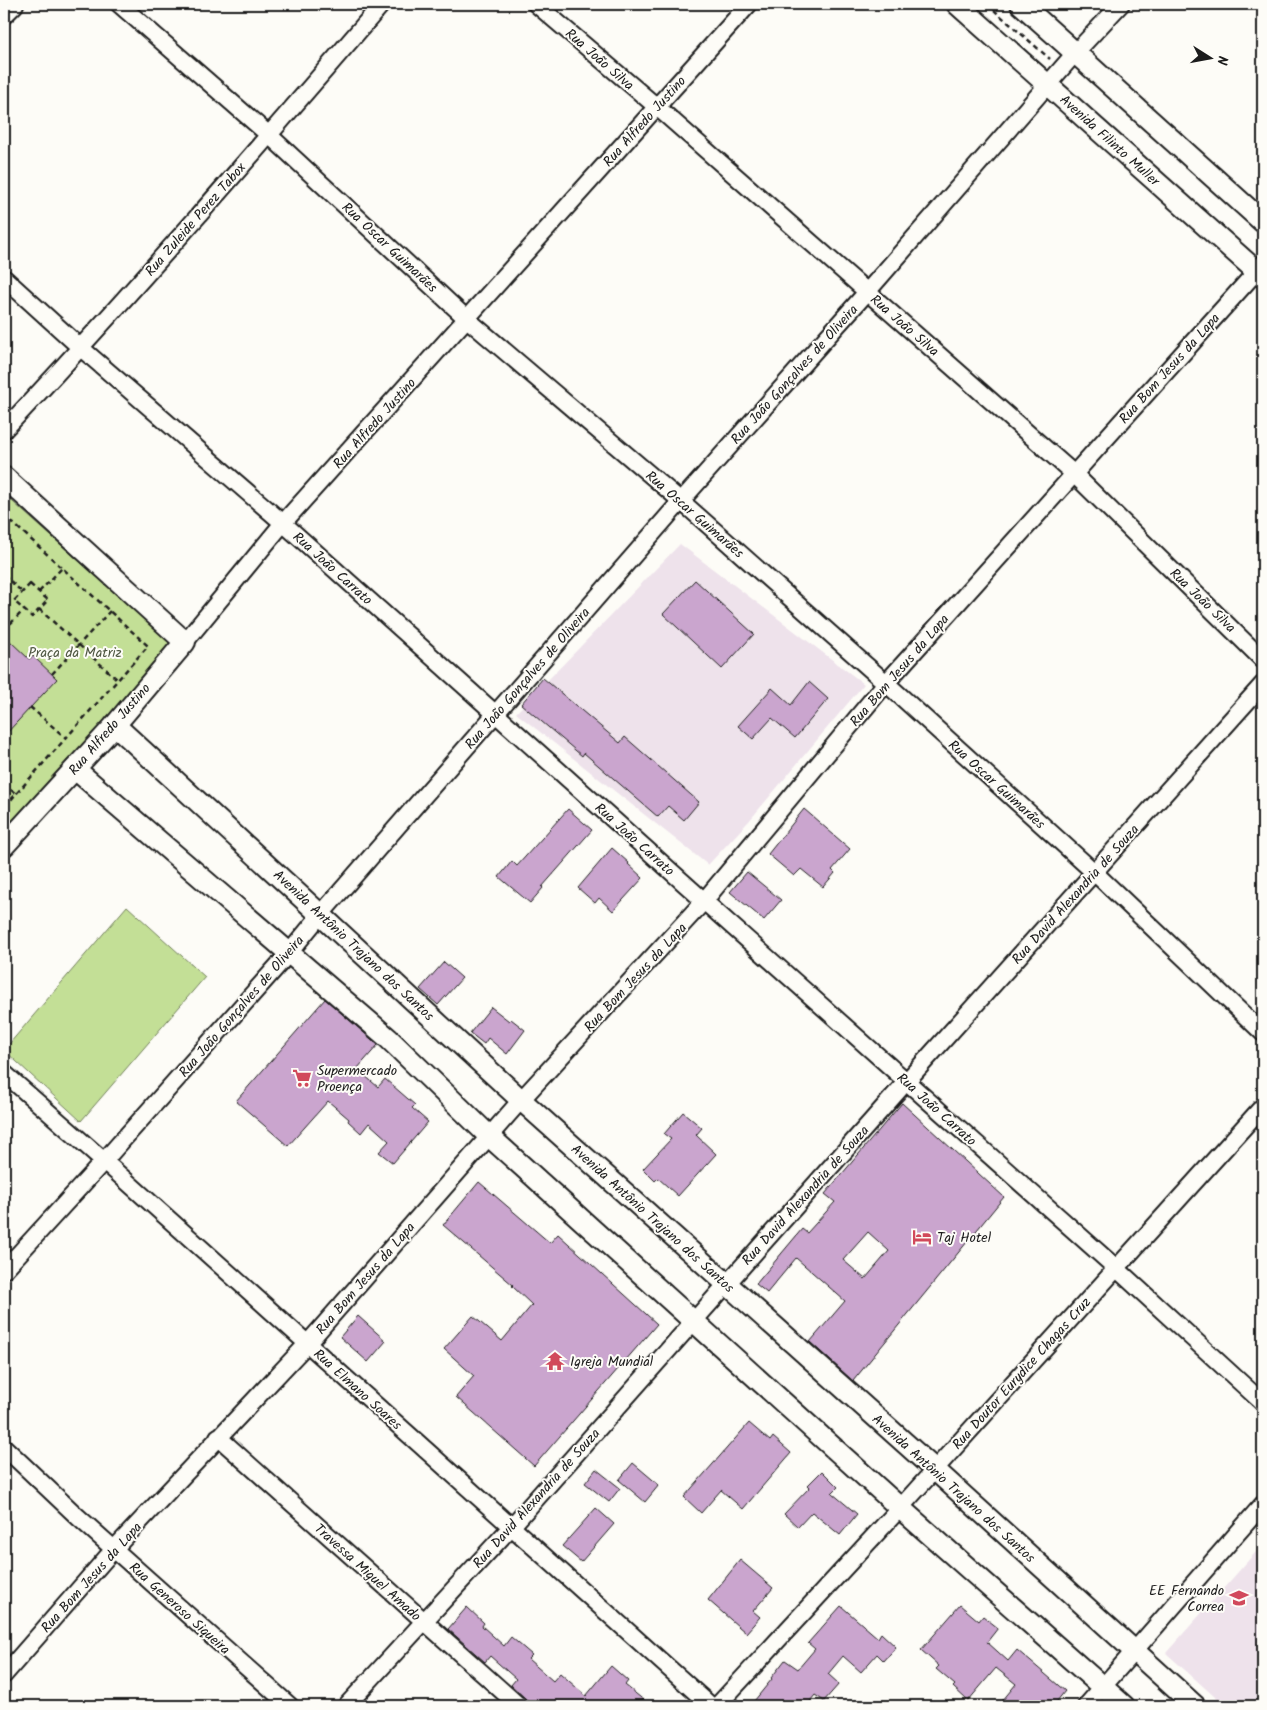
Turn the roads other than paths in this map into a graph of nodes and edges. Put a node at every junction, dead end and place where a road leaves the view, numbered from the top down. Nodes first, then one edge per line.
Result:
1 (13, 4) edge
2 (119, 4) edge
3 (382, 4) edge
4 (536, 4) edge
5 (749, 4) edge
6 (957, 4) edge
7 (1021, 4) edge
8 (1121, 4) edge
9 (4, 13) edge
10 (1076, 52) junction
11 (1047, 84) junction
12 (656, 107) junction
13 (269, 135) junction
14 (1263, 222) edge
15 (1261, 271) edge
16 (4, 278) edge
17 (867, 292) junction
18 (467, 319) junction
19 (81, 348) junction
20 (4, 430) edge
21 (1073, 473) junction
22 (4, 476) edge
23 (681, 501) junction
24 (284, 523) junction
25 (185, 642) junction
26 (1263, 660) edge
27 (886, 683) junction
28 (1263, 684) edge
29 (496, 714) junction
30 (114, 725) junction
31 (75, 769) junction
32 (4, 846) edge
33 (1094, 872) junction
34 (704, 901) junction
35 (321, 914) junction
36 (289, 953) junction
37 (1263, 1033) edge
38 (4, 1073) edge
39 (906, 1082) junction
40 (521, 1100) junction
41 (1263, 1106) edge
42 (489, 1136) junction
43 (104, 1161) junction
44 (1116, 1268) junction
45 (4, 1270) edge
46 (726, 1284) junction
47 (694, 1320) junction
48 (307, 1344) junction
49 (1263, 1403) edge
50 (218, 1437) junction
51 (4, 1447) edge
52 (934, 1469) junction
53 (1263, 1504) edge
54 (900, 1508) junction
55 (512, 1526) junction
56 (114, 1549) junction
57 (423, 1622) junction
58 (1134, 1651) junction
59 (4, 1675) edge
60 (1102, 1688) junction
61 (290, 1706) edge
62 (346, 1706) edge
63 (519, 1706) edge
64 (711, 1706) edge
65 (717, 1706) edge
66 (1086, 1706) edge
67 (1124, 1706) edge
68 (1195, 1706) edge

1 - 9 main road
2 - 13 street, Rua Oscar Guimarães
3 - 13 street, Rua Zuleide Perez Tabox
4 - 12 street, Rua João Silva
5 - 12 street, Rua Alfredo Justino
6 - 11 main road, Avenida Filinto Muller
7 - 10 main road
8 - 10 street
10 - 11 street, Rua João Gonçalves de Oliveira
10 - 14 main road
11 - 15 main road, Avenida Filinto Muller
11 - 17 street, Rua João Gonçalves de Oliveira
12 - 17 street, Rua João Silva
12 - 18 street, Rua Alfredo Justino
13 - 18 street, Rua Oscar Guimarães
13 - 19 street, Rua Zuleide Perez Tabox
15 - 21 street, Rua Bom Jesus da Lapa
16 - 19 street, Rua João Carrato
17 - 21 street, Rua João Silva
17 - 23 street, Rua João Gonçalves de Oliveira
18 - 23 street, Rua Oscar Guimarães
18 - 24 street, Rua Alfredo Justino
19 - 20 street, Rua Zuleide Perez Tabox
19 - 24 street, Rua João Carrato
21 - 26 street, Rua João Silva
21 - 27 street, Rua Bom Jesus da Lapa
22 - 25 main road
23 - 27 street, Rua Oscar Guimarães
23 - 29 street, Rua João Gonçalves de Oliveira
24 - 25 street, Rua Alfredo Justino
24 - 29 street, Rua João Carrato
25 - 30 main road, Rua Alfredo Justino
27 - 33 street, Rua Oscar Guimarães
27 - 34 street, Rua Bom Jesus da Lapa
28 - 33 street, Rua David Alexandria de Souza
29 - 34 street, Rua João Carrato
29 - 35 street, Rua João Gonçalves de Oliveira
30 - 31 main road, Rua Alfredo Justino
30 - 35 main road, Avenida Antônio Trajano dos Santos
31 - 32 main road, Rua Alfredo Justino
31 - 36 main road
33 - 37 street, Rua Oscar Guimarães
33 - 39 street, Rua David Alexandria de Souza
34 - 39 street, Rua João Carrato
34 - 40 street, Rua Bom Jesus da Lapa
35 - 36 street, Rua João Gonçalves de Oliveira
35 - 40 main road, Avenida Antônio Trajano dos Santos
36 - 42 main road
36 - 43 street, Rua João Gonçalves de Oliveira
38 - 43 street, Rua Elmano Soares
39 - 44 street, Rua João Carrato
39 - 46 street, Rua David Alexandria de Souza
40 - 42 street, Rua Bom Jesus da Lapa
40 - 46 main road, Avenida Antônio Trajano dos Santos
41 - 44 street, Rua Doutor Eurydice Chagas Cruz
42 - 47 main road
42 - 48 street, Rua Bom Jesus da Lapa
43 - 45 street, Rua João Gonçalves de Oliveira
43 - 48 street, Rua Elmano Soares
44 - 49 street, Rua João Carrato
44 - 52 street, Rua Doutor Eurydice Chagas Cruz
46 - 47 street, Rua David Alexandria de Souza
46 - 52 main road, Avenida Antônio Trajano dos Santos
47 - 54 main road
47 - 55 street, Rua David Alexandria de Souza
48 - 50 street, Rua Bom Jesus da Lapa
48 - 55 street, Rua Elmano Soares
50 - 56 street, Rua Bom Jesus da Lapa
50 - 57 street, Travessa Miguel Amado
51 - 56 street, Rua Generoso Siqueira
52 - 54 street, Rua Doutor Eurydice Chagas Cruz
52 - 58 main road, Avenida Antônio Trajano dos Santos
53 - 58 street
54 - 60 main road
54 - 65 street, Rua Doutor Eurydice Chagas Cruz
55 - 57 street, Rua David Alexandria de Souza
55 - 64 street, Rua Elmano Soares
56 - 59 street, Rua Bom Jesus da Lapa
56 - 61 street, Rua Generoso Siqueira
57 - 62 street, Rua David Alexandria de Souza
57 - 63 street, Travessa Miguel Amado
58 - 60 street
58 - 68 main road, Avenida Antônio Trajano dos Santos
60 - 66 street
60 - 67 main road

